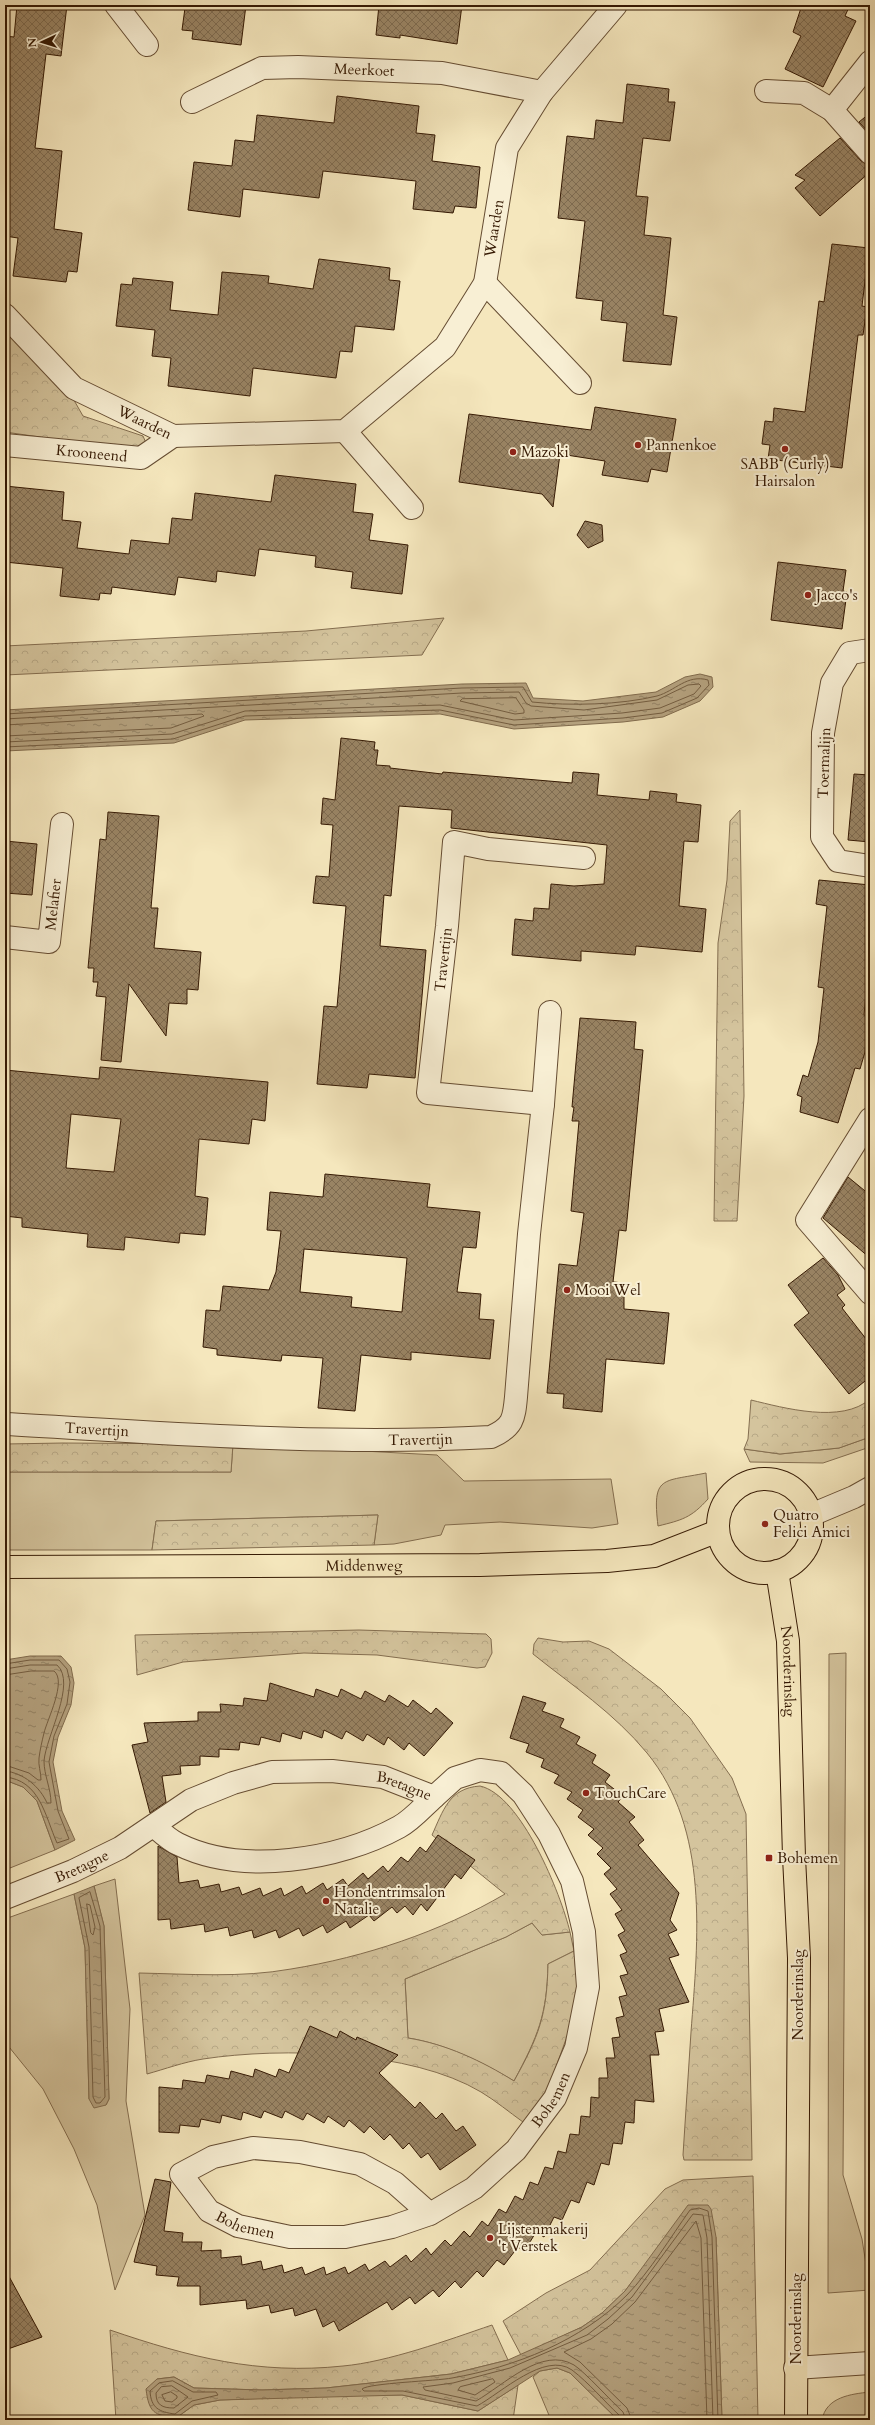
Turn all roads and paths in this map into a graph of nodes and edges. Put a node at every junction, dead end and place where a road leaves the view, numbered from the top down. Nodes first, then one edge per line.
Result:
1 (116, 5) edge
2 (616, 5) edge
3 (147, 45) dead end
4 (870, 62) edge
5 (766, 91) dead end
6 (542, 92) junction
7 (192, 102) dead end
8 (832, 110) junction
9 (870, 153) edge
10 (485, 283) junction
11 (5, 315) edge
12 (580, 383) dead end
13 (345, 431) junction
14 (172, 436) junction
15 (5, 445) edge
16 (412, 508) dead end
17 (870, 650) edge
18 (62, 824) dead end
19 (584, 858) dead end
20 (870, 866) edge
21 (5, 937) edge
22 (550, 1012) dead end
23 (543, 1104) junction
24 (870, 1118) edge
25 (870, 1293) edge
26 (5, 1424) edge
27 (870, 1488) edge
28 (811, 1516) junction
29 (718, 1532) junction
30 (5, 1567) edge
31 (777, 1571) junction
32 (434, 1797) junction
33 (154, 1826) junction
34 (5, 1898) edge
35 (430, 2214) junction
36 (870, 2363) edge
37 (795, 2368) junction
38 (796, 2420) edge

1 - 3 street
2 - 6 street, Waarden
4 - 8 street
5 - 8 street
6 - 7 street, Meerkoet
6 - 10 street, Waarden
8 - 9 street
10 - 12 street
10 - 13 street, Waarden
11 - 14 street, Waarden
13 - 14 street, Waarden
13 - 16 street
14 - 15 street, Krooneend
17 - 20 street, Toermalijn
18 - 21 street, Melafier
19 - 23 street, Travertijn
22 - 23 street, Travertijn
23 - 26 street, Travertijn
24 - 25 street
27 - 28 street
28 - 29 main road
28 - 31 main road
29 - 30 main road, Middenweg
29 - 31 main road
31 - 37 main road, Noorderinslag
32 - 33 street, Bretagne
32 - 33 street, Bretagne
32 - 35 street, Bohemen
33 - 34 street, Bretagne
35 - 35 street, Bohemen
36 - 37 street
37 - 38 main road, Noorderinslag

